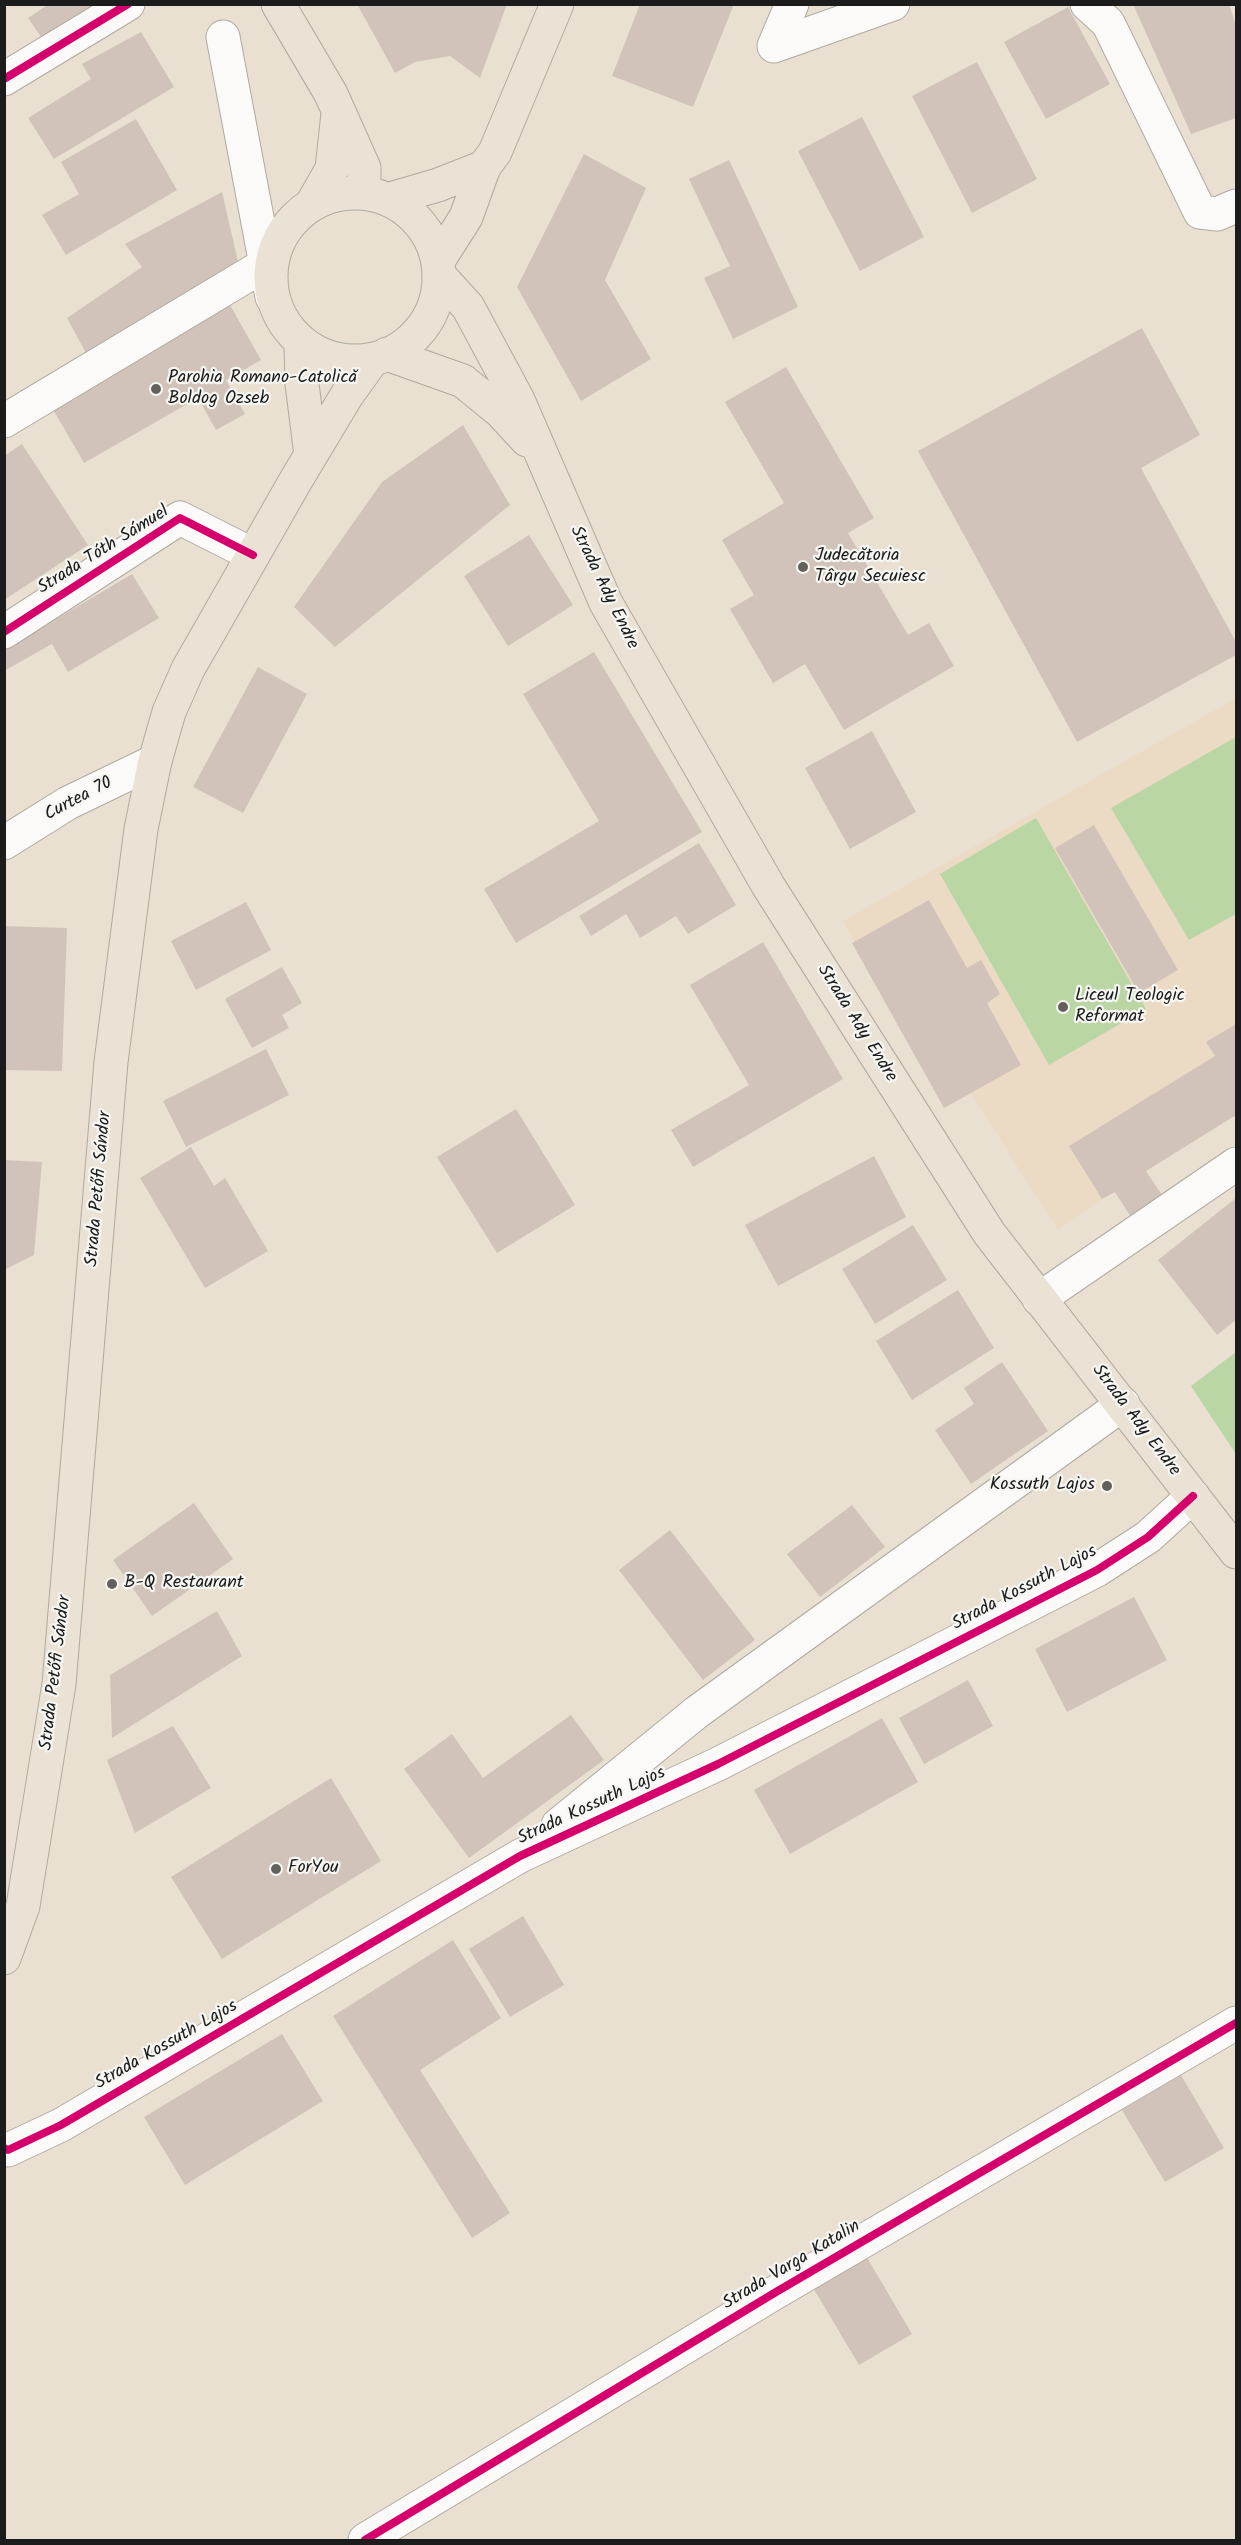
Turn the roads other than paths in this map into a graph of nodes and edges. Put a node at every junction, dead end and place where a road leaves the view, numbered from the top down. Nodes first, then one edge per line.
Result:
1 (128, 4) edge
2 (278, 4) edge
3 (557, 4) edge
4 (792, 4) edge
5 (892, 4) edge
6 (1087, 4) edge
7 (223, 37) dead end
8 (4, 79) edge
9 (339, 111) junction
10 (484, 167) junction
11 (377, 196) junction
12 (312, 204) junction
13 (1236, 206) edge
14 (266, 264) junction
15 (439, 268) junction
16 (272, 297) junction
17 (301, 342) junction
18 (380, 357) junction
19 (4, 421) edge
20 (311, 455) junction
21 (540, 455) junction
22 (254, 555) junction
23 (4, 632) edge
24 (155, 761) junction
25 (4, 843) edge
26 (1236, 1164) edge
27 (1039, 1299) junction
28 (1123, 1404) junction
29 (1193, 1496) junction
30 (1236, 1552) edge
31 (520, 1856) junction
32 (4, 1958) edge
33 (1236, 2023) edge
34 (4, 2148) edge
35 (365, 2541) edge

1 - 8 street
2 - 9 main road
3 - 10 main road
4 - 5 street
6 - 13 street
7 - 14 street
9 - 11 main road
9 - 12 main road
10 - 11 main road
10 - 15 main road
11 - 12 main road
11 - 15 main road
12 - 16 main road
14 - 16 street
14 - 19 street
15 - 18 main road
15 - 21 main road, Strada Ady Endre
16 - 17 main road
17 - 18 main road
17 - 20 main road
18 - 20 main road, Strada Petőfi Sándor
18 - 21 main road, Strada Ady Endre
20 - 22 main road, Strada Petőfi Sándor
21 - 27 main road, Strada Ady Endre
22 - 23 street, Strada Tóth Sámuel
22 - 24 main road, Strada Petőfi Sándor
24 - 25 street, Curtea 70
24 - 32 main road, Strada Petőfi Sándor
26 - 27 street
27 - 28 main road, Strada Ady Endre
28 - 29 main road, Strada Ady Endre
28 - 31 street, Strada Kossuth Lajos
29 - 30 main road, Strada Ady Endre
29 - 31 street, Strada Kossuth Lajos
31 - 34 street, Strada Kossuth Lajos
33 - 35 street, Strada Varga Katalin

